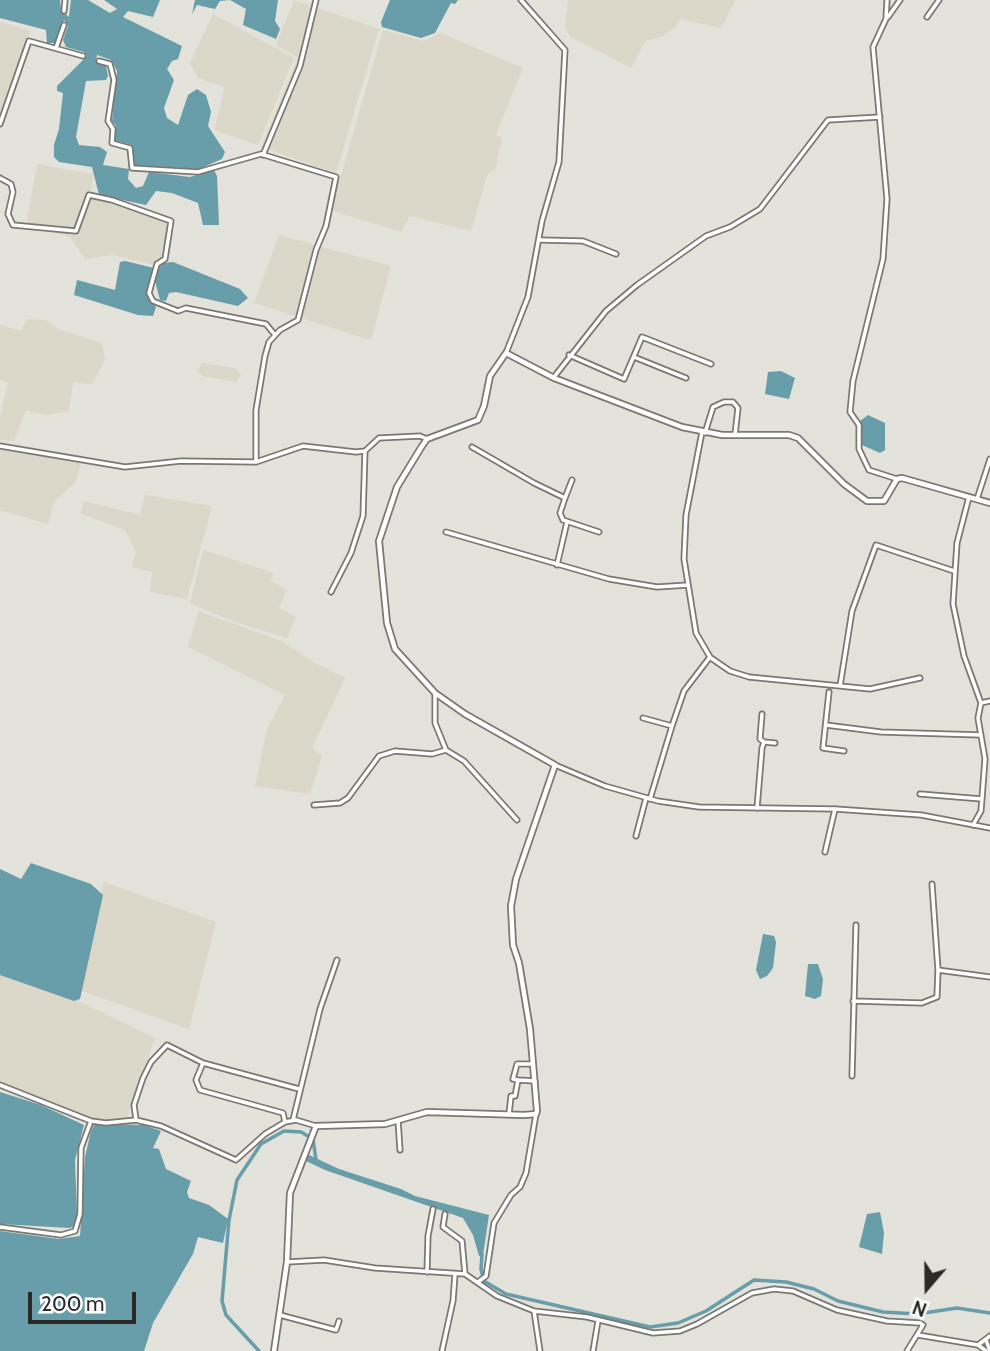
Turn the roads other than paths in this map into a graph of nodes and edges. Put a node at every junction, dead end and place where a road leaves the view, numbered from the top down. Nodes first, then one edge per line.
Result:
1 (65, 0) edge
2 (316, 0) edge
3 (521, 0) edge
4 (887, 0) edge
5 (900, 0) edge
6 (939, 0) edge
7 (64, 11) dead end
8 (927, 18) dead end
9 (886, 19) junction
10 (64, 25) dead end
11 (56, 48) junction
12 (83, 56) dead end
13 (99, 61) dead end
14 (880, 117) junction
15 (0, 124) edge
16 (263, 155) junction
17 (0, 178) edge
18 (540, 240) junction
19 (616, 254) dead end
20 (275, 335) junction
21 (506, 353) junction
22 (569, 355) junction
23 (634, 357) junction
24 (711, 364) dead end
25 (551, 377) junction
26 (686, 378) dead end
27 (703, 432) junction
28 (735, 435) junction
29 (428, 439) junction
30 (0, 446) edge
31 (472, 447) dead end
32 (365, 451) junction
33 (990, 459) edge
34 (256, 462) junction
35 (897, 479) junction
36 (572, 480) dead end
37 (969, 496) junction
38 (565, 498) junction
39 (976, 499) junction
40 (990, 503) edge
41 (568, 522) junction
42 (446, 531) dead end
43 (598, 532) dead end
44 (557, 565) junction
45 (954, 571) junction
46 (688, 585) junction
47 (331, 592) dead end
48 (710, 657) junction
49 (920, 678) dead end
50 (839, 686) junction
51 (829, 692) dead end
52 (435, 694) junction
53 (990, 701) edge
54 (981, 702) junction
55 (761, 714) dead end
56 (643, 718) dead end
57 (826, 725) junction
58 (673, 726) junction
59 (981, 735) junction
60 (764, 742) junction
61 (775, 743) dead end
62 (446, 750) junction
63 (844, 751) dead end
64 (987, 759) edge
65 (555, 765) junction
66 (920, 794) dead end
67 (648, 799) junction
68 (982, 799) junction
69 (314, 805) dead end
70 (757, 808) junction
71 (835, 809) junction
72 (517, 820) dead end
73 (973, 825) junction
74 (990, 828) edge
75 (636, 836) dead end
76 (825, 852) dead end
77 (932, 884) dead end
78 (856, 925) dead end
79 (337, 960) dead end
80 (938, 970) junction
81 (990, 977) edge
82 (853, 1000) junction
83 (203, 1063) junction
84 (532, 1065) junction
85 (852, 1076) dead end
86 (518, 1080) junction
87 (535, 1081) junction
88 (0, 1085) edge
89 (299, 1090) junction
90 (509, 1114) junction
91 (536, 1114) junction
92 (136, 1120) junction
93 (293, 1120) junction
94 (398, 1120) junction
95 (91, 1121) junction
96 (285, 1122) junction
97 (315, 1128) junction
98 (400, 1150) dead end
99 (433, 1209) dead end
100 (445, 1214) dead end
101 (0, 1227) edge
102 (287, 1262) junction
103 (427, 1272) junction
104 (455, 1274) junction
105 (465, 1274) junction
106 (478, 1282) junction
107 (534, 1311) junction
108 (280, 1315) junction
109 (339, 1321) dead end
110 (598, 1321) junction
111 (918, 1335) junction
112 (988, 1337) edge
113 (978, 1345) junction
114 (274, 1351) edge
115 (442, 1351) edge
116 (540, 1351) edge
117 (593, 1351) edge
118 (907, 1351) edge
119 (988, 1351) edge

1 - 7 street
2 - 16 street
3 - 18 street
4 - 9 street
5 - 9 street
6 - 8 street
9 - 14 street
10 - 11 street
11 - 12 street
11 - 15 street
13 - 16 street
14 - 22 street
14 - 35 street
16 - 20 street
17 - 20 street
18 - 19 street
18 - 21 street
20 - 34 street
21 - 25 main road
21 - 29 main road
22 - 23 street
22 - 25 street
23 - 24 street
23 - 26 street
25 - 27 main road
27 - 28 main road
27 - 28 street
27 - 46 street
28 - 35 main road
29 - 32 street
29 - 52 main road
30 - 34 street
31 - 38 street
32 - 34 street
32 - 47 street
33 - 39 street
35 - 37 main road
36 - 38 street
37 - 39 main road
37 - 45 street
38 - 41 street
39 - 40 main road
41 - 43 street
41 - 44 street
42 - 44 street
44 - 46 street
45 - 50 street
45 - 54 street
46 - 48 street
48 - 50 street
48 - 58 street
49 - 50 street
51 - 57 street
52 - 62 street
52 - 65 main road
53 - 54 street
54 - 59 street
55 - 60 street
56 - 58 street
57 - 59 street
57 - 63 street
58 - 67 street
59 - 64 street
60 - 61 street
60 - 70 street
62 - 69 street
62 - 72 street
64 - 68 street
65 - 67 street
65 - 84 main road
66 - 68 street
67 - 70 street
67 - 75 street
68 - 73 street
70 - 71 street
71 - 73 street
71 - 76 street
73 - 74 street
77 - 80 street
78 - 82 street
79 - 89 street
80 - 81 street
80 - 82 street
82 - 85 street
83 - 89 street
83 - 92 street
83 - 96 street
84 - 86 street
84 - 87 main road
86 - 87 street
86 - 90 street
87 - 91 main road
88 - 95 street
89 - 93 street
90 - 91 main road
90 - 94 main road
91 - 106 street
92 - 95 street
92 - 96 street
93 - 96 street
93 - 97 street
94 - 97 main road
94 - 98 street
95 - 101 street
97 - 102 main road
99 - 103 street
100 - 105 street
102 - 103 street
102 - 108 main road
103 - 104 street
104 - 105 street
104 - 115 street
105 - 106 street
106 - 107 street
107 - 110 street
107 - 116 street
108 - 109 street
108 - 114 main road
110 - 111 street
110 - 117 street
111 - 113 street
111 - 118 street
112 - 113 street
112 - 119 street
113 - 119 street

